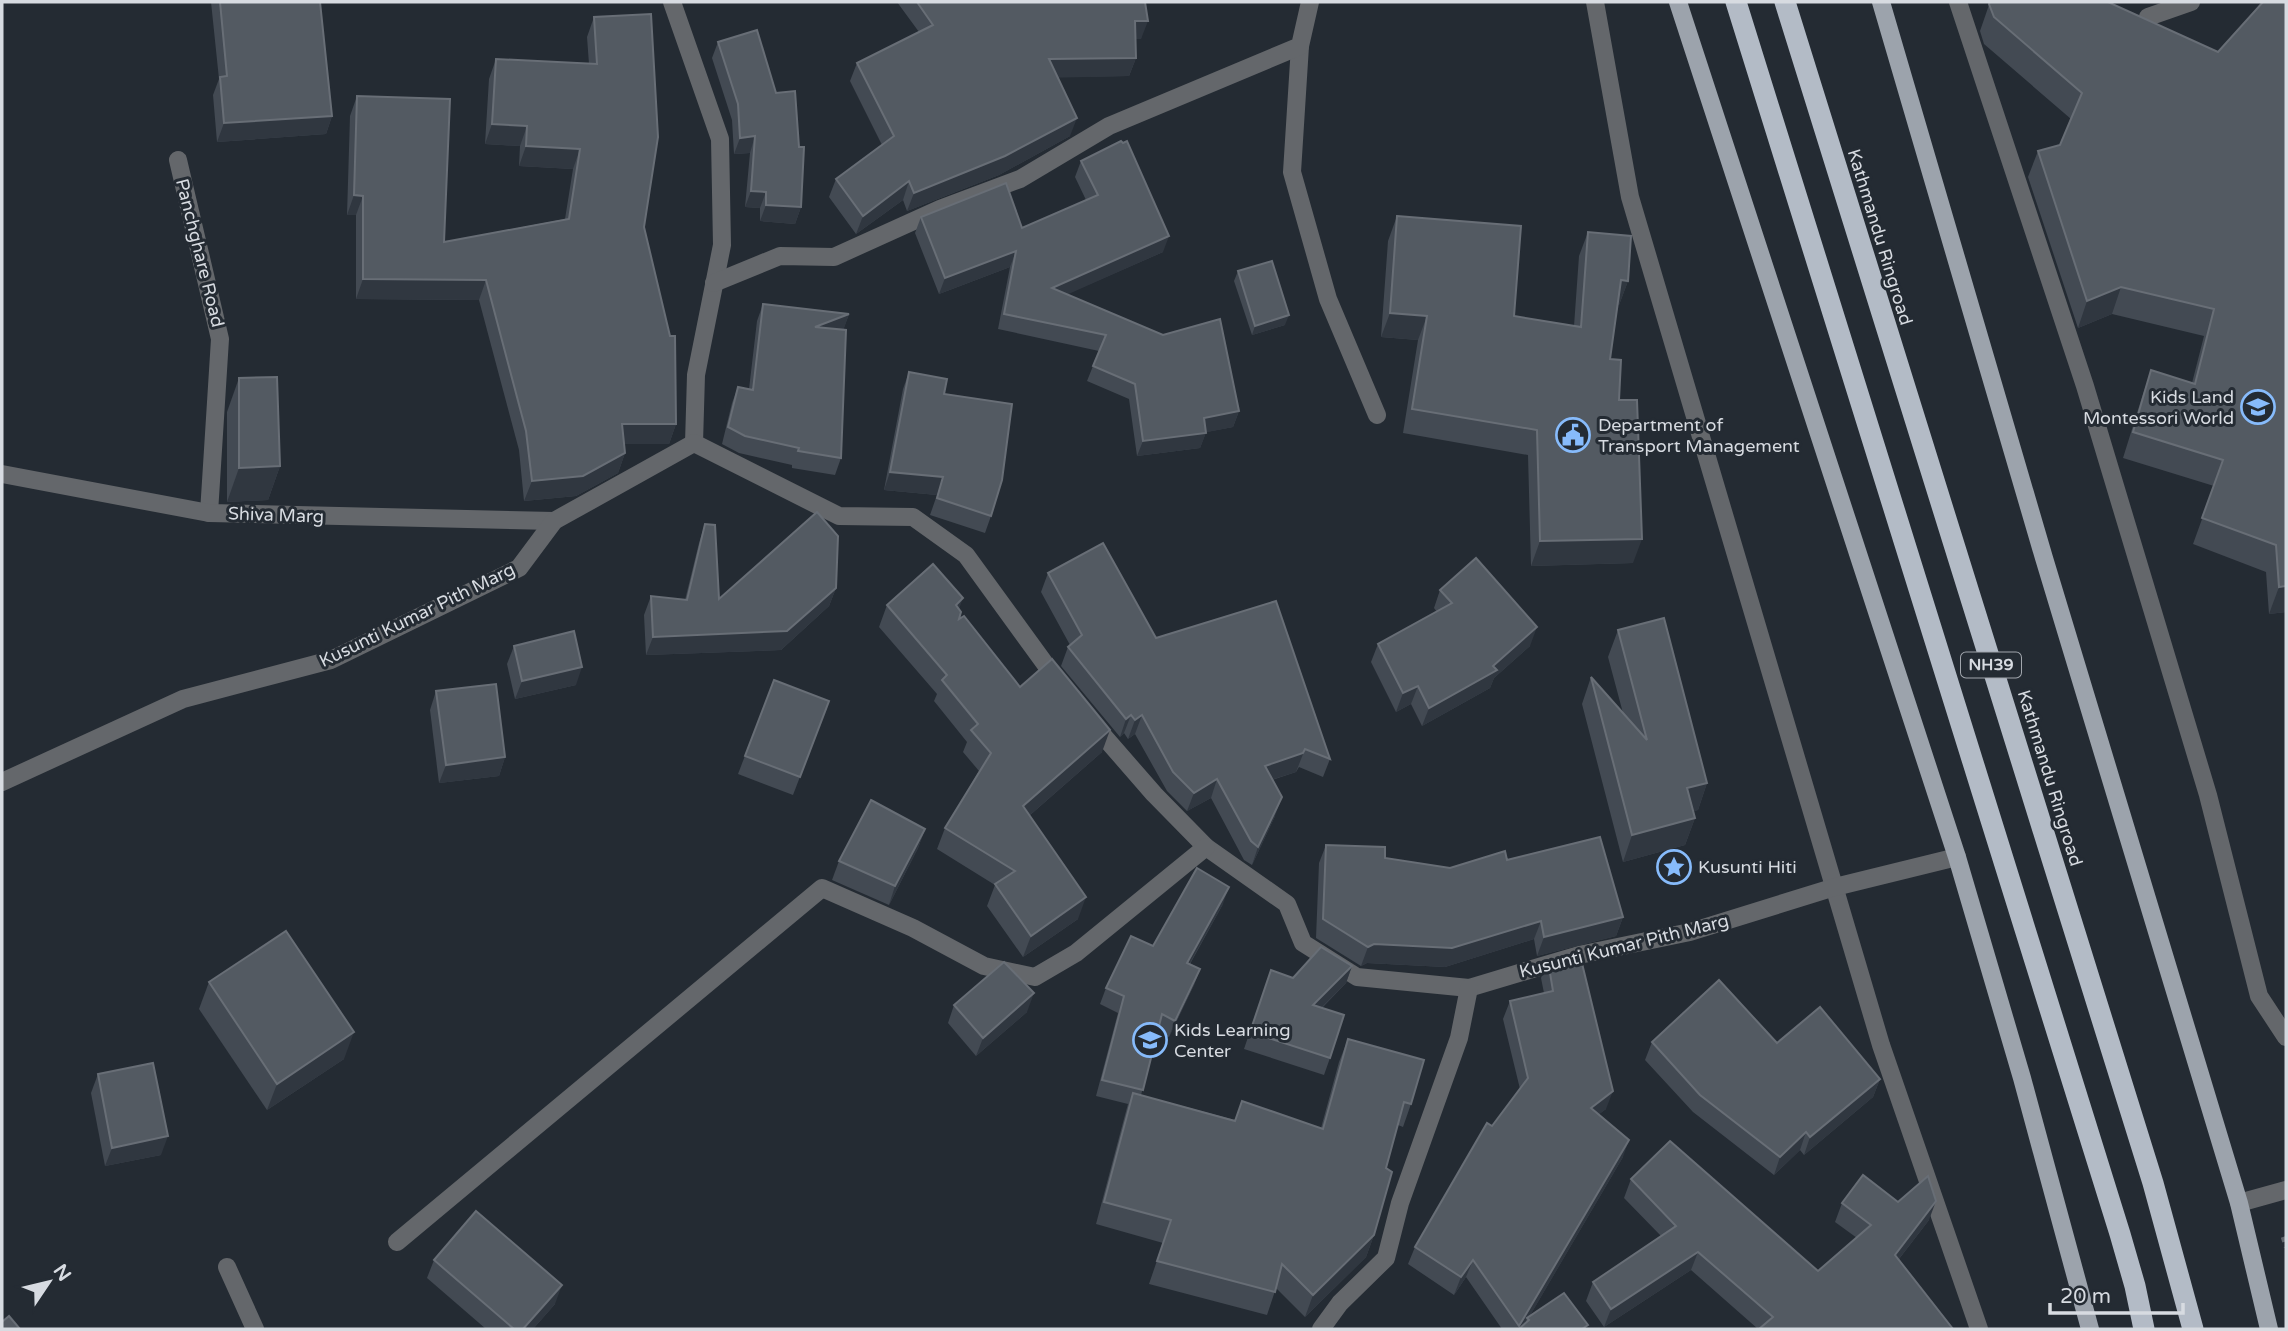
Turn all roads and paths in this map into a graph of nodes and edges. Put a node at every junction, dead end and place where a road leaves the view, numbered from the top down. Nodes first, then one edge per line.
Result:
1 (672, 2) edge
2 (1310, 2) edge
3 (1595, 2) edge
4 (1678, 2) edge
5 (1736, 2) edge
6 (1785, 2) edge
7 (1881, 2) edge
8 (1958, 2) edge
9 (2191, 2) edge
10 (2148, 17) edge
11 (1300, 46) junction
12 (177, 160) dead end
13 (714, 283) junction
14 (1377, 415) dead end
15 (694, 443) junction
16 (2, 474) edge
17 (209, 513) junction
18 (554, 521) junction
19 (2, 782) edge
20 (1206, 847) junction
21 (1957, 857) junction
22 (1835, 887) junction
23 (1469, 988) junction
24 (2286, 1037) edge
25 (2286, 1191) edge
26 (2239, 1203) junction
27 (397, 1242) dead end
28 (227, 1267) dead end
29 (255, 1329) edge
30 (1321, 1329) edge
31 (1979, 1329) edge
32 (2090, 1329) edge
33 (2144, 1329) edge
34 (2193, 1329) edge
35 (2269, 1329) edge

1 - 13 street
2 - 11 street
3 - 22 street
4 - 21 main road
5 - 33 highway, NH39
6 - 34 highway, Kathmandu Ringroad / NH39
7 - 26 main road
8 - 24 street
9 - 10 street
11 - 13 street
11 - 14 street
12 - 17 street, Panchghare Road
13 - 15 street
15 - 18 street, Kusunti Kumar Pith Marg
15 - 20 street, Kusunti Kumar Pith Marg
16 - 17 street, Shiva Marg
17 - 18 street, Shiva Marg
18 - 19 street, Kusunti Kumar Pith Marg
20 - 23 street, Kusunti Kumar Pith Marg
20 - 27 street
21 - 22 street, Kusunti Kumar Pith Marg
21 - 32 main road
22 - 23 street, Kusunti Kumar Pith Marg
22 - 31 street
23 - 30 street
25 - 26 street
26 - 35 main road
28 - 29 street

